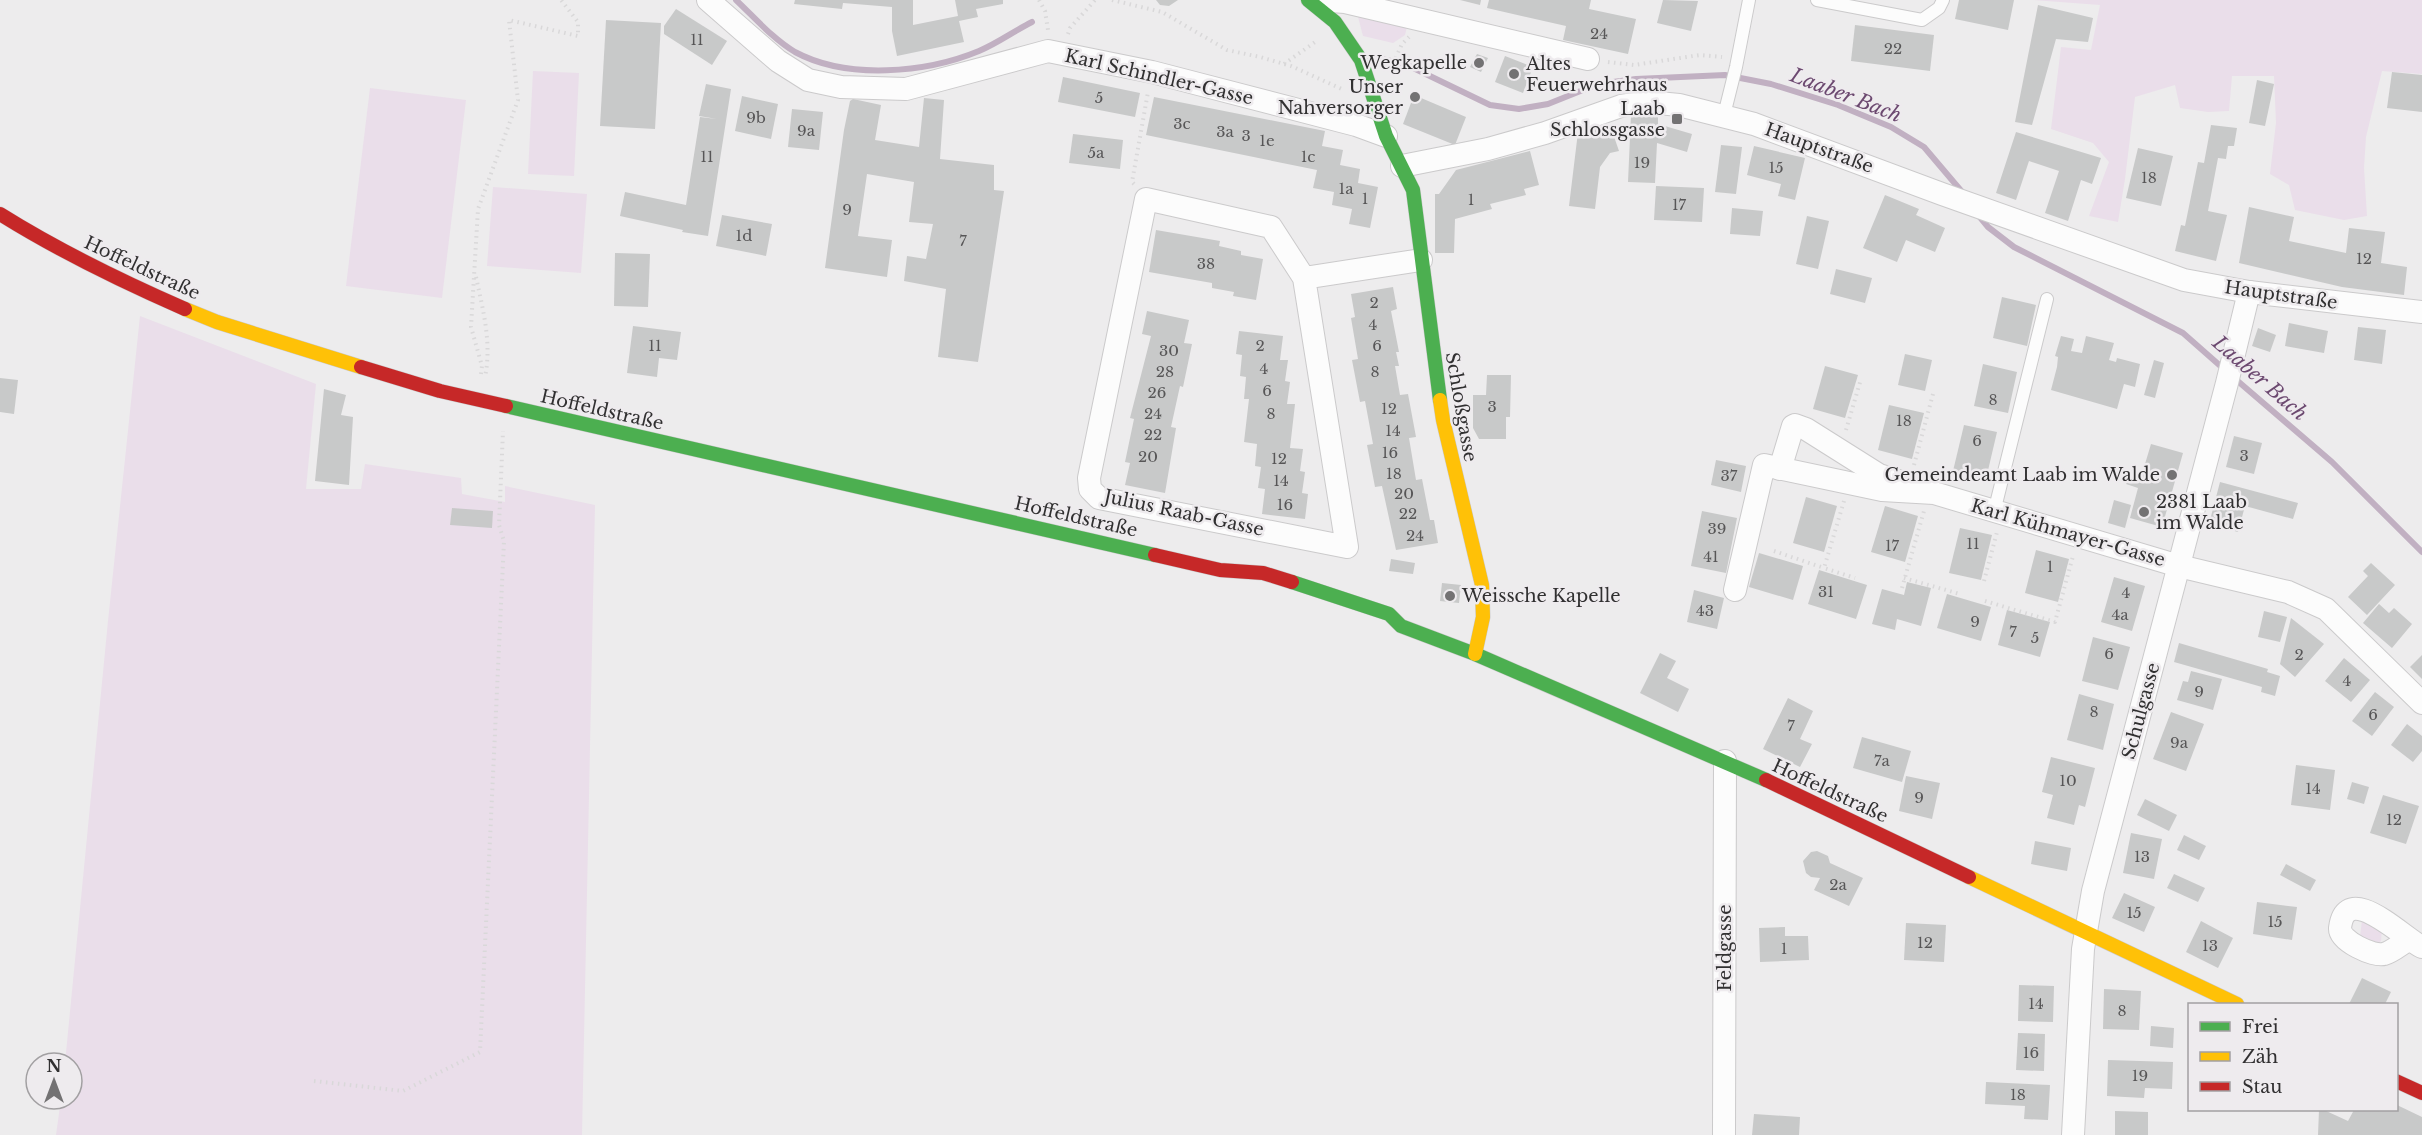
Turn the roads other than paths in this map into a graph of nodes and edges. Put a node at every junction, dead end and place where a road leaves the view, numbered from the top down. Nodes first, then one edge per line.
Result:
1 (708, 0) edge
2 (1308, 0) edge
3 (1317, 0) edge
4 (1749, 0) edge
5 (1817, 0) edge
6 (1943, 0) edge
7 (1588, 59) road end
8 (1724, 115) junction
9 (1386, 136) junction
10 (1402, 166) junction
11 (0, 214) edge
12 (1421, 260) junction
13 (1304, 278) junction
14 (2249, 292) junction
15 (2047, 299) dead end
16 (2422, 312) edge
17 (1780, 469) junction
18 (1932, 493) junction
19 (1998, 513) junction
20 (2179, 566) junction
21 (1220, 570) junction
22 (1248, 586) dead end
23 (1735, 590) dead end
24 (1401, 626) junction
25 (1383, 632) dead end
26 (1475, 654) junction
27 (2422, 703) edge
28 (1725, 761) junction
29 (2085, 932) junction
30 (2233, 1003) edge
31 (2398, 1081) edge
32 (2422, 1093) edge
33 (1724, 1135) edge
34 (2073, 1135) edge

1 - 9 street, Karl Schindler-Gasse
2 - 9 main road
3 - 7 street
4 - 8 lane
5 - 6 lane
8 - 10 street, Hauptstraße
8 - 14 street, Hauptstraße
9 - 10 main road
10 - 12 main road, Schloßgasse
11 - 21 main road, Hoffeldstraße
12 - 13 street
12 - 26 main road, Schloßgasse
13 - 13 street, Julius Raab-Gasse
14 - 16 street, Hauptstraße
14 - 20 street, Schulgasse
15 - 19 lane
17 - 18 street, Karl Kühmayer-Gasse
17 - 18 street
17 - 23 street
18 - 19 street, Karl Kühmayer-Gasse
19 - 20 street, Karl Kühmayer-Gasse
20 - 27 street, Karl Kühmayer-Gasse
20 - 29 street, Schulgasse
21 - 22 main road, Hoffeldstraße
21 - 24 main road, Hoffeldstraße
24 - 25 main road
24 - 26 main road, Hoffeldstraße
26 - 28 main road, Hoffeldstraße
28 - 29 main road, Hoffeldstraße
28 - 33 street, Feldgasse
29 - 30 main road, Hoffeldstraße
29 - 34 street, Schulgasse
31 - 32 main road

